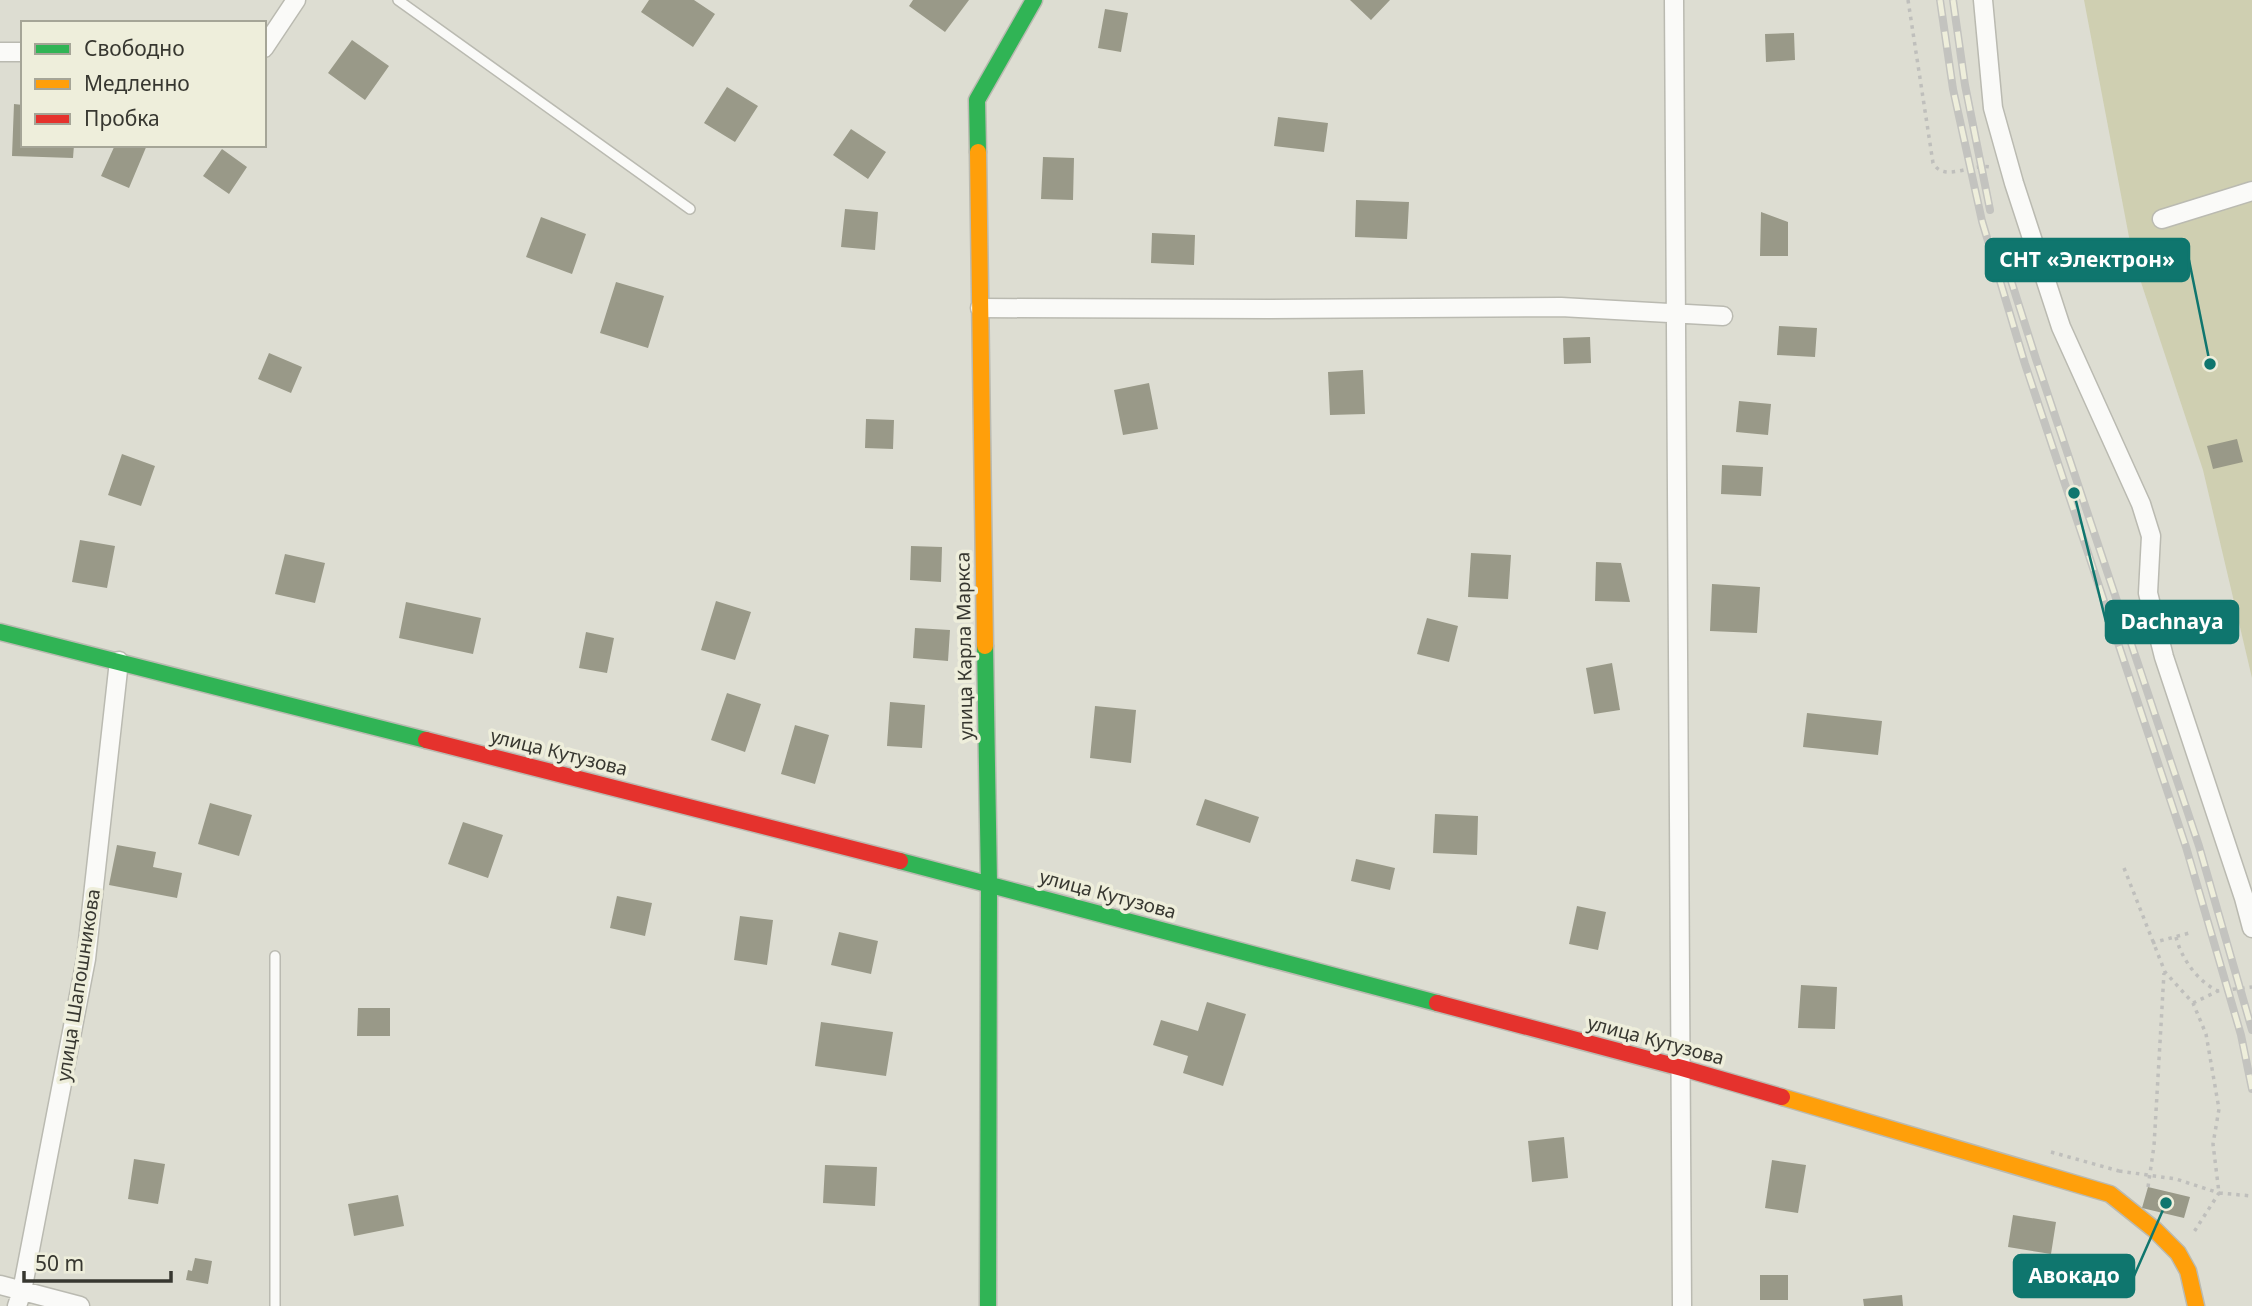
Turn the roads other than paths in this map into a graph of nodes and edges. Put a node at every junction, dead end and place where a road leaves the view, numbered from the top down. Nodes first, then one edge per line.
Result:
1 (296, 0) edge
2 (398, 0) edge
3 (1034, 0) edge
4 (1674, 0) edge
5 (1983, 0) edge
6 (266, 45) edge
7 (0, 52) edge
8 (21, 52) edge
9 (2252, 191) edge
10 (690, 209) dead end
11 (2162, 219) dead end
12 (980, 308) junction
13 (1674, 313) junction
14 (1723, 316) dead end
15 (0, 632) edge
16 (119, 661) junction
17 (989, 884) junction
18 (2248, 897) edge
19 (2252, 928) edge
20 (275, 956) dead end
21 (1682, 1068) junction
22 (0, 1285) edge
23 (19, 1298) edge
24 (80, 1306) edge
25 (275, 1306) edge
26 (988, 1306) edge
27 (1682, 1306) edge
28 (2196, 1306) edge

1 - 6 street
2 - 10 lane
3 - 12 street, улица Карла Маркса
4 - 13 street
5 - 18 street
7 - 8 street
9 - 11 street
12 - 13 street
12 - 17 street, улица Карла Маркса
13 - 14 street
13 - 21 street
15 - 16 street, улица Кутузова
16 - 17 street, улица Кутузова
16 - 23 street, улица Шапошникова
17 - 21 street, улица Кутузова
17 - 26 street, улица Карла Маркса
18 - 19 street
20 - 25 lane
21 - 27 street
21 - 28 street, улица Кутузова
22 - 23 street
23 - 24 street

